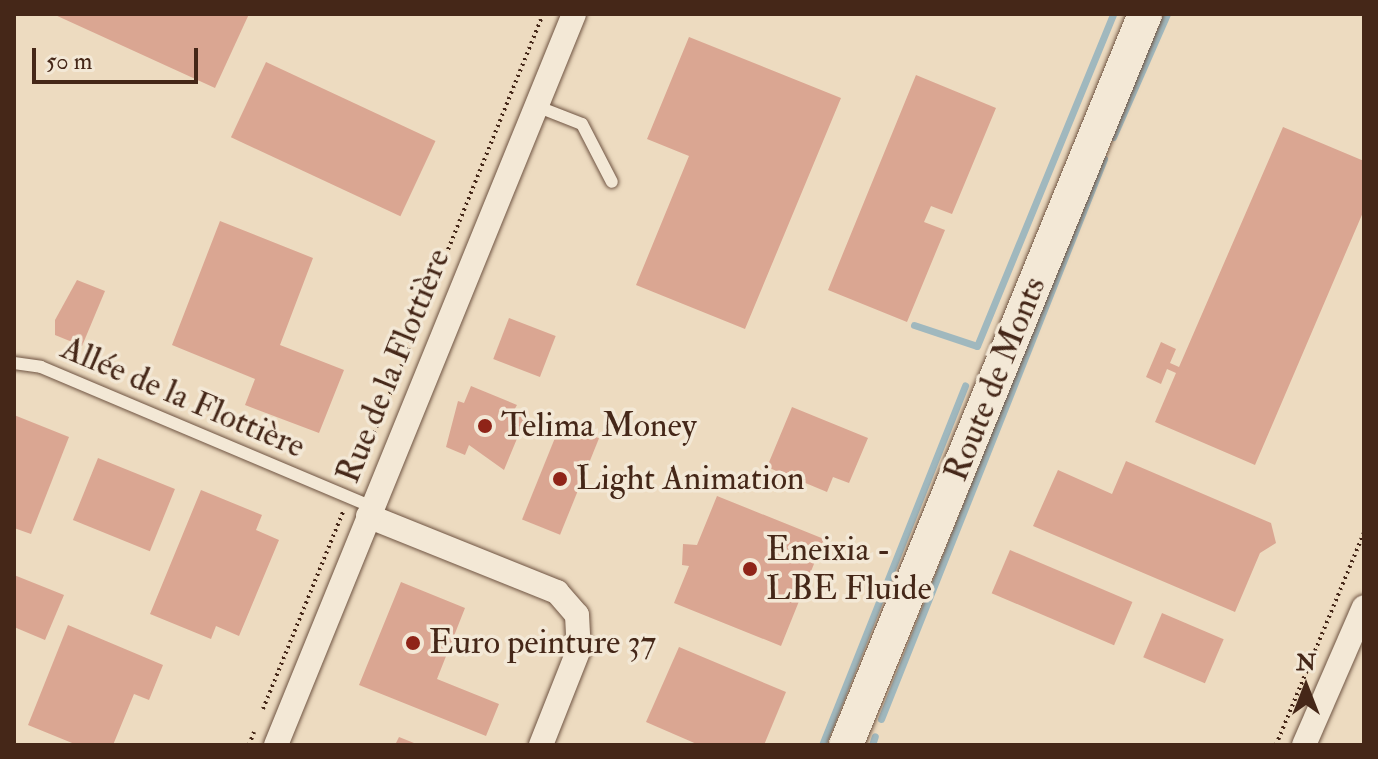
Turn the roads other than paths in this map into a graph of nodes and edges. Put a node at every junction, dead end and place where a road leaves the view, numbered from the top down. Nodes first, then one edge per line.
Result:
1 (574, 14) edge
2 (1145, 14) edge
3 (536, 106) junction
4 (612, 182) dead end
5 (14, 363) edge
6 (370, 512) junction
7 (1364, 607) edge
8 (276, 745) edge
9 (541, 745) edge
10 (846, 745) edge
11 (1304, 745) edge

1 - 3 street, Rue de la Flottière
2 - 10 main road, Route de Monts
3 - 4 lane
3 - 6 street, Rue de la Flottière
5 - 6 lane, Allée de la Flottière
6 - 8 street, Rue de la Flottière
6 - 9 street
7 - 11 street

